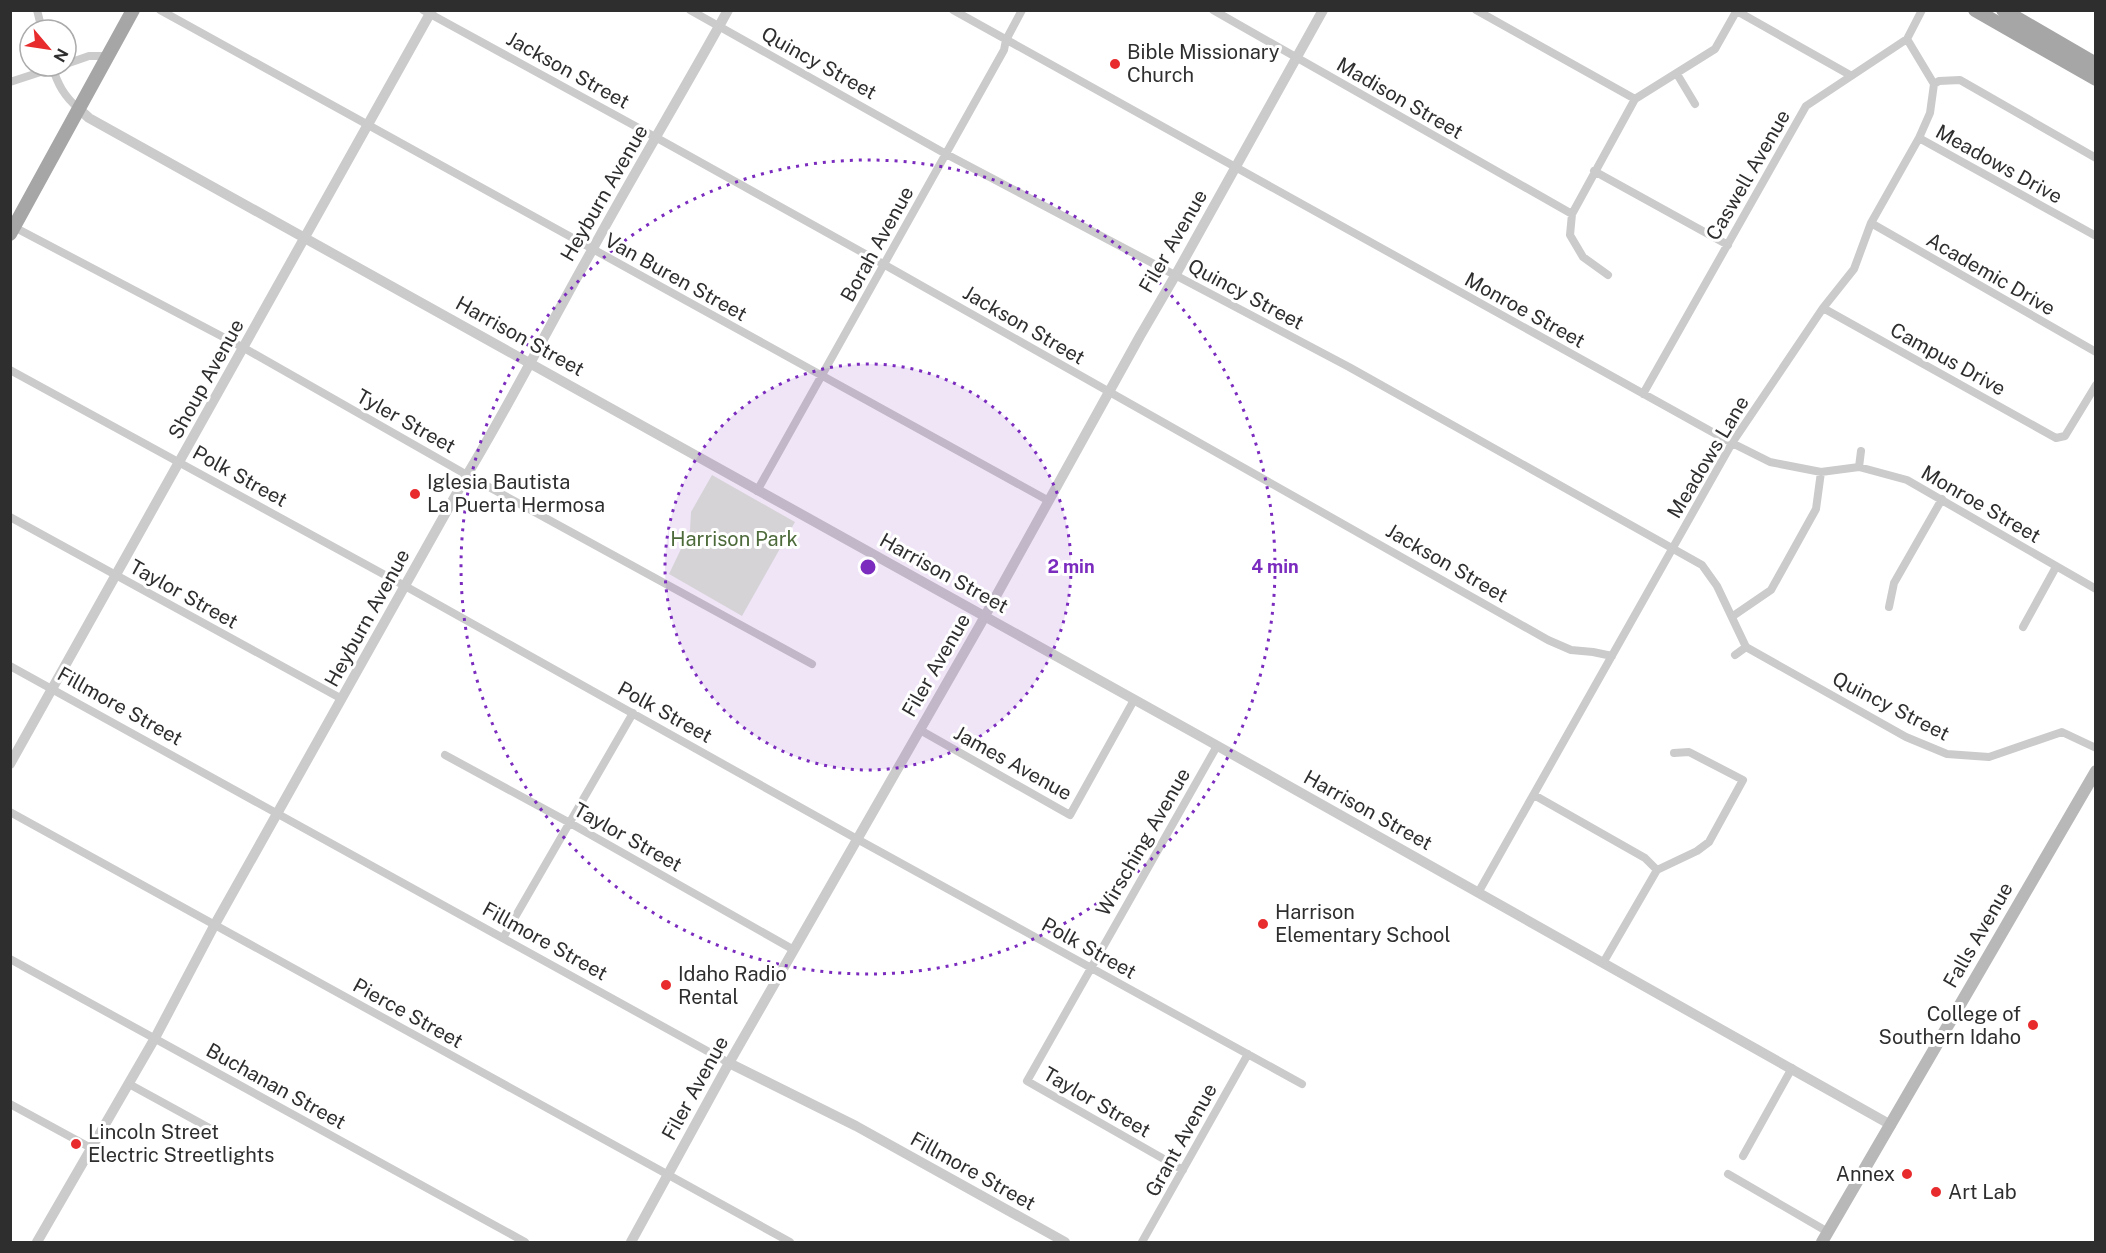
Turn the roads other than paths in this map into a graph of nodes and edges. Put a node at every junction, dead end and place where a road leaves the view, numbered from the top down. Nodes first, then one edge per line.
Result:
1 (133, 10) edge
2 (160, 10) edge
3 (690, 10) edge
4 (728, 10) edge
5 (953, 10) edge
6 (1022, 10) edge
7 (1213, 10) edge
8 (1323, 10) edge
9 (1476, 10) edge
10 (1922, 10) edge
11 (1975, 10) edge
12 (2003, 10) edge
13 (1736, 11) edge
14 (428, 12) edge
15 (719, 26) junction
16 (1907, 39) junction
17 (1006, 40) junction
18 (108, 56) junction
19 (1297, 58) junction
20 (78, 60) edge
21 (2096, 64) edge
22 (1677, 74) junction
23 (1850, 75) junction
24 (57, 78) edge
25 (2096, 79) edge
26 (1934, 84) junction
27 (1635, 99) junction
28 (1695, 104) dead end
29 (79, 109) junction
30 (368, 124) junction
31 (657, 138) junction
32 (1919, 138) junction
33 (946, 154) junction
34 (2096, 158) edge
35 (1236, 168) junction
36 (1594, 171) junction
37 (1572, 214) junction
38 (1871, 223) junction
39 (12, 229) edge
40 (2096, 236) edge
41 (306, 238) junction
42 (1728, 245) junction
43 (592, 249) junction
44 (885, 265) junction
45 (1608, 275) dead end
46 (1175, 276) junction
47 (1823, 308) junction
48 (244, 348) junction
49 (2096, 352) edge
50 (531, 363) junction
51 (10, 370) edge
52 (822, 377) junction
53 (2096, 384) edge
54 (1109, 393) junction
55 (1643, 394) junction
56 (1732, 443) junction
57 (1861, 451) dead end
58 (180, 462) junction
59 (1859, 467) junction
60 (1821, 472) junction
61 (467, 475) junction
62 (758, 491) junction
63 (1942, 499) junction
64 (1049, 501) junction
65 (10, 517) edge
66 (1673, 548) junction
67 (2056, 567) junction
68 (117, 576) junction
69 (405, 586) junction
70 (2096, 590) edge
71 (1889, 607) dead end
72 (985, 616) junction
73 (1733, 616) junction
74 (2024, 627) dead end
75 (1746, 647) junction
76 (1735, 655) dead end
77 (1612, 656) junction
78 (812, 664) dead end
79 (10, 666) edge
80 (52, 689) junction
81 (342, 699) junction
82 (1134, 700) junction
83 (633, 713) junction
84 (920, 730) junction
85 (1217, 746) junction
86 (2096, 748) edge
87 (1674, 753) dead end
88 (445, 755) dead end
89 (10, 764) edge
90 (2096, 771) edge
91 (1534, 795) junction
92 (10, 812) edge
93 (279, 814) junction
94 (570, 823) junction
95 (857, 839) junction
96 (1657, 870) junction
97 (1478, 893) junction
98 (214, 926) junction
99 (503, 938) junction
100 (794, 950) junction
101 (10, 959) edge
102 (1603, 963) junction
103 (1090, 968) junction
104 (155, 1038) junction
105 (1248, 1054) junction
106 (729, 1064) junction
107 (1792, 1068) junction
108 (1027, 1081) joint
109 (129, 1084) junction
110 (1302, 1084) dead end
111 (10, 1104) edge
112 (1890, 1125) junction
113 (213, 1130) dead end
114 (91, 1148) junction
115 (1743, 1156) dead end
116 (1183, 1170) junction
117 (1728, 1174) dead end
118 (668, 1176) junction
119 (1825, 1237) edge
120 (37, 1242) edge
121 (525, 1242) edge
122 (631, 1242) edge
123 (790, 1242) edge
124 (1065, 1242) edge
125 (1143, 1242) edge

1 - 18 main road
2 - 30 street, Van Buren Street
3 - 15 street, Quincy Street
4 - 15 street, Heyburn Avenue
5 - 17 street, Monroe Street
6 - 17 street, Borah Avenue
7 - 19 street, Madison Street
8 - 19 street, Filer Avenue
9 - 27 street
10 - 16 street
11 - 25 main road
12 - 21 main road
13 - 22 street
13 - 23 street
14 - 30 street, Shoup Avenue
14 - 31 street, Jackson Street
15 - 31 street, Heyburn Avenue
15 - 33 street, Quincy Street
16 - 23 street, Caswell Avenue
16 - 26 street
17 - 33 street, Borah Avenue
17 - 35 street, Monroe Street
18 - 20 street
18 - 29 main road
19 - 35 street, Filer Avenue
19 - 37 street, Madison Street
22 - 27 street
22 - 28 street
23 - 42 street, Caswell Avenue
24 - 29 street
26 - 32 street, Meadows Lane
26 - 34 street
27 - 36 street
29 - 39 main road
29 - 41 street, Harrison Street
30 - 41 street, Shoup Avenue
30 - 43 street, Van Buren Street
31 - 43 street, Heyburn Avenue
31 - 44 street, Jackson Street
32 - 38 street, Meadows Lane
32 - 40 street, Meadows Drive
33 - 44 street, Borah Avenue
33 - 46 street, Quincy Street
35 - 46 street, Filer Avenue
35 - 55 street, Monroe Street
36 - 37 street
36 - 42 street
37 - 45 street
38 - 47 street, Meadows Lane
38 - 49 street, Academic Drive
39 - 48 street, Tyler Street
41 - 48 street, Shoup Avenue
41 - 50 street, Harrison Street
42 - 55 street, Caswell Avenue
43 - 50 street, Heyburn Avenue
43 - 52 street, Van Buren Street
44 - 52 street, Borah Avenue
44 - 54 street, Jackson Street
46 - 54 street, Filer Avenue
46 - 66 street, Quincy Street
47 - 53 street, Campus Drive
47 - 56 street, Meadows Lane
48 - 58 street, Shoup Avenue
48 - 61 street, Tyler Street
50 - 61 street, Heyburn Avenue
50 - 62 street, Harrison Street
51 - 58 street, Polk Street
52 - 62 street, Borah Avenue
52 - 64 street, Van Buren Street
54 - 64 street, Filer Avenue
54 - 77 street, Jackson Street
55 - 56 street, Monroe Street
56 - 60 street, Monroe Street
56 - 66 street, Meadows Lane
57 - 59 street
58 - 68 street, Shoup Avenue
58 - 69 street, Polk Street
59 - 60 street, Monroe Street
59 - 63 street, Monroe Street
60 - 73 street
61 - 69 street, Heyburn Avenue
61 - 78 street, Tyler Street
62 - 72 street, Harrison Street
63 - 67 street, Monroe Street
63 - 71 street
64 - 72 street, Filer Avenue
65 - 68 street, Taylor Street
66 - 73 street, Quincy Street
66 - 77 street, Meadows Lane
67 - 70 street, Monroe Street
67 - 74 street
68 - 80 street, Shoup Avenue
68 - 81 street, Taylor Street
69 - 81 street, Heyburn Avenue
69 - 83 street, Polk Street
72 - 82 street, Harrison Street
72 - 84 street, Filer Avenue
73 - 75 street, Quincy Street
75 - 76 street
75 - 86 street, Quincy Street
77 - 91 street, Meadows Lane
79 - 80 street, Fillmore Street
80 - 89 street, Shoup Avenue
80 - 93 street, Fillmore Street
81 - 93 street, Heyburn Avenue
82 - 84 street, James Avenue
82 - 85 street, Harrison Street
83 - 94 street
83 - 95 street, Polk Street
84 - 95 street, Filer Avenue
85 - 97 street, Harrison Street
85 - 103 street, Wirsching Avenue
87 - 96 street
88 - 94 street, Taylor Street
90 - 112 main road, Falls Avenue
91 - 96 street
91 - 97 street, Meadows Lane
92 - 98 street, Pierce Street
93 - 98 street, Heyburn Avenue
93 - 99 street, Fillmore Street
94 - 99 street
94 - 100 street, Taylor Street
95 - 100 street, Filer Avenue
95 - 103 street, Polk Street
96 - 102 street
97 - 102 street, Harrison Street
98 - 104 street, Heyburn Avenue
98 - 118 street, Pierce Street
99 - 106 street, Fillmore Street
100 - 106 street, Filer Avenue
101 - 104 street, Buchanan Street
102 - 107 street, Harrison Street
103 - 105 street, Polk Street
103 - 108 street, Wirsching Avenue
104 - 109 street, Heyburn Avenue
104 - 121 street, Buchanan Street
105 - 110 street, Polk Street
105 - 116 street, Grant Avenue
106 - 118 street, Filer Avenue
106 - 124 street, Fillmore Street
107 - 112 street, Harrison Street
107 - 115 street
108 - 116 street, Taylor Street
109 - 113 street
109 - 114 street, Heyburn Avenue
111 - 114 street
112 - 119 main road, Falls Avenue
114 - 120 street, Heyburn Avenue
116 - 125 street, Grant Avenue
117 - 119 street
118 - 122 street, Filer Avenue
118 - 123 street, Pierce Street

